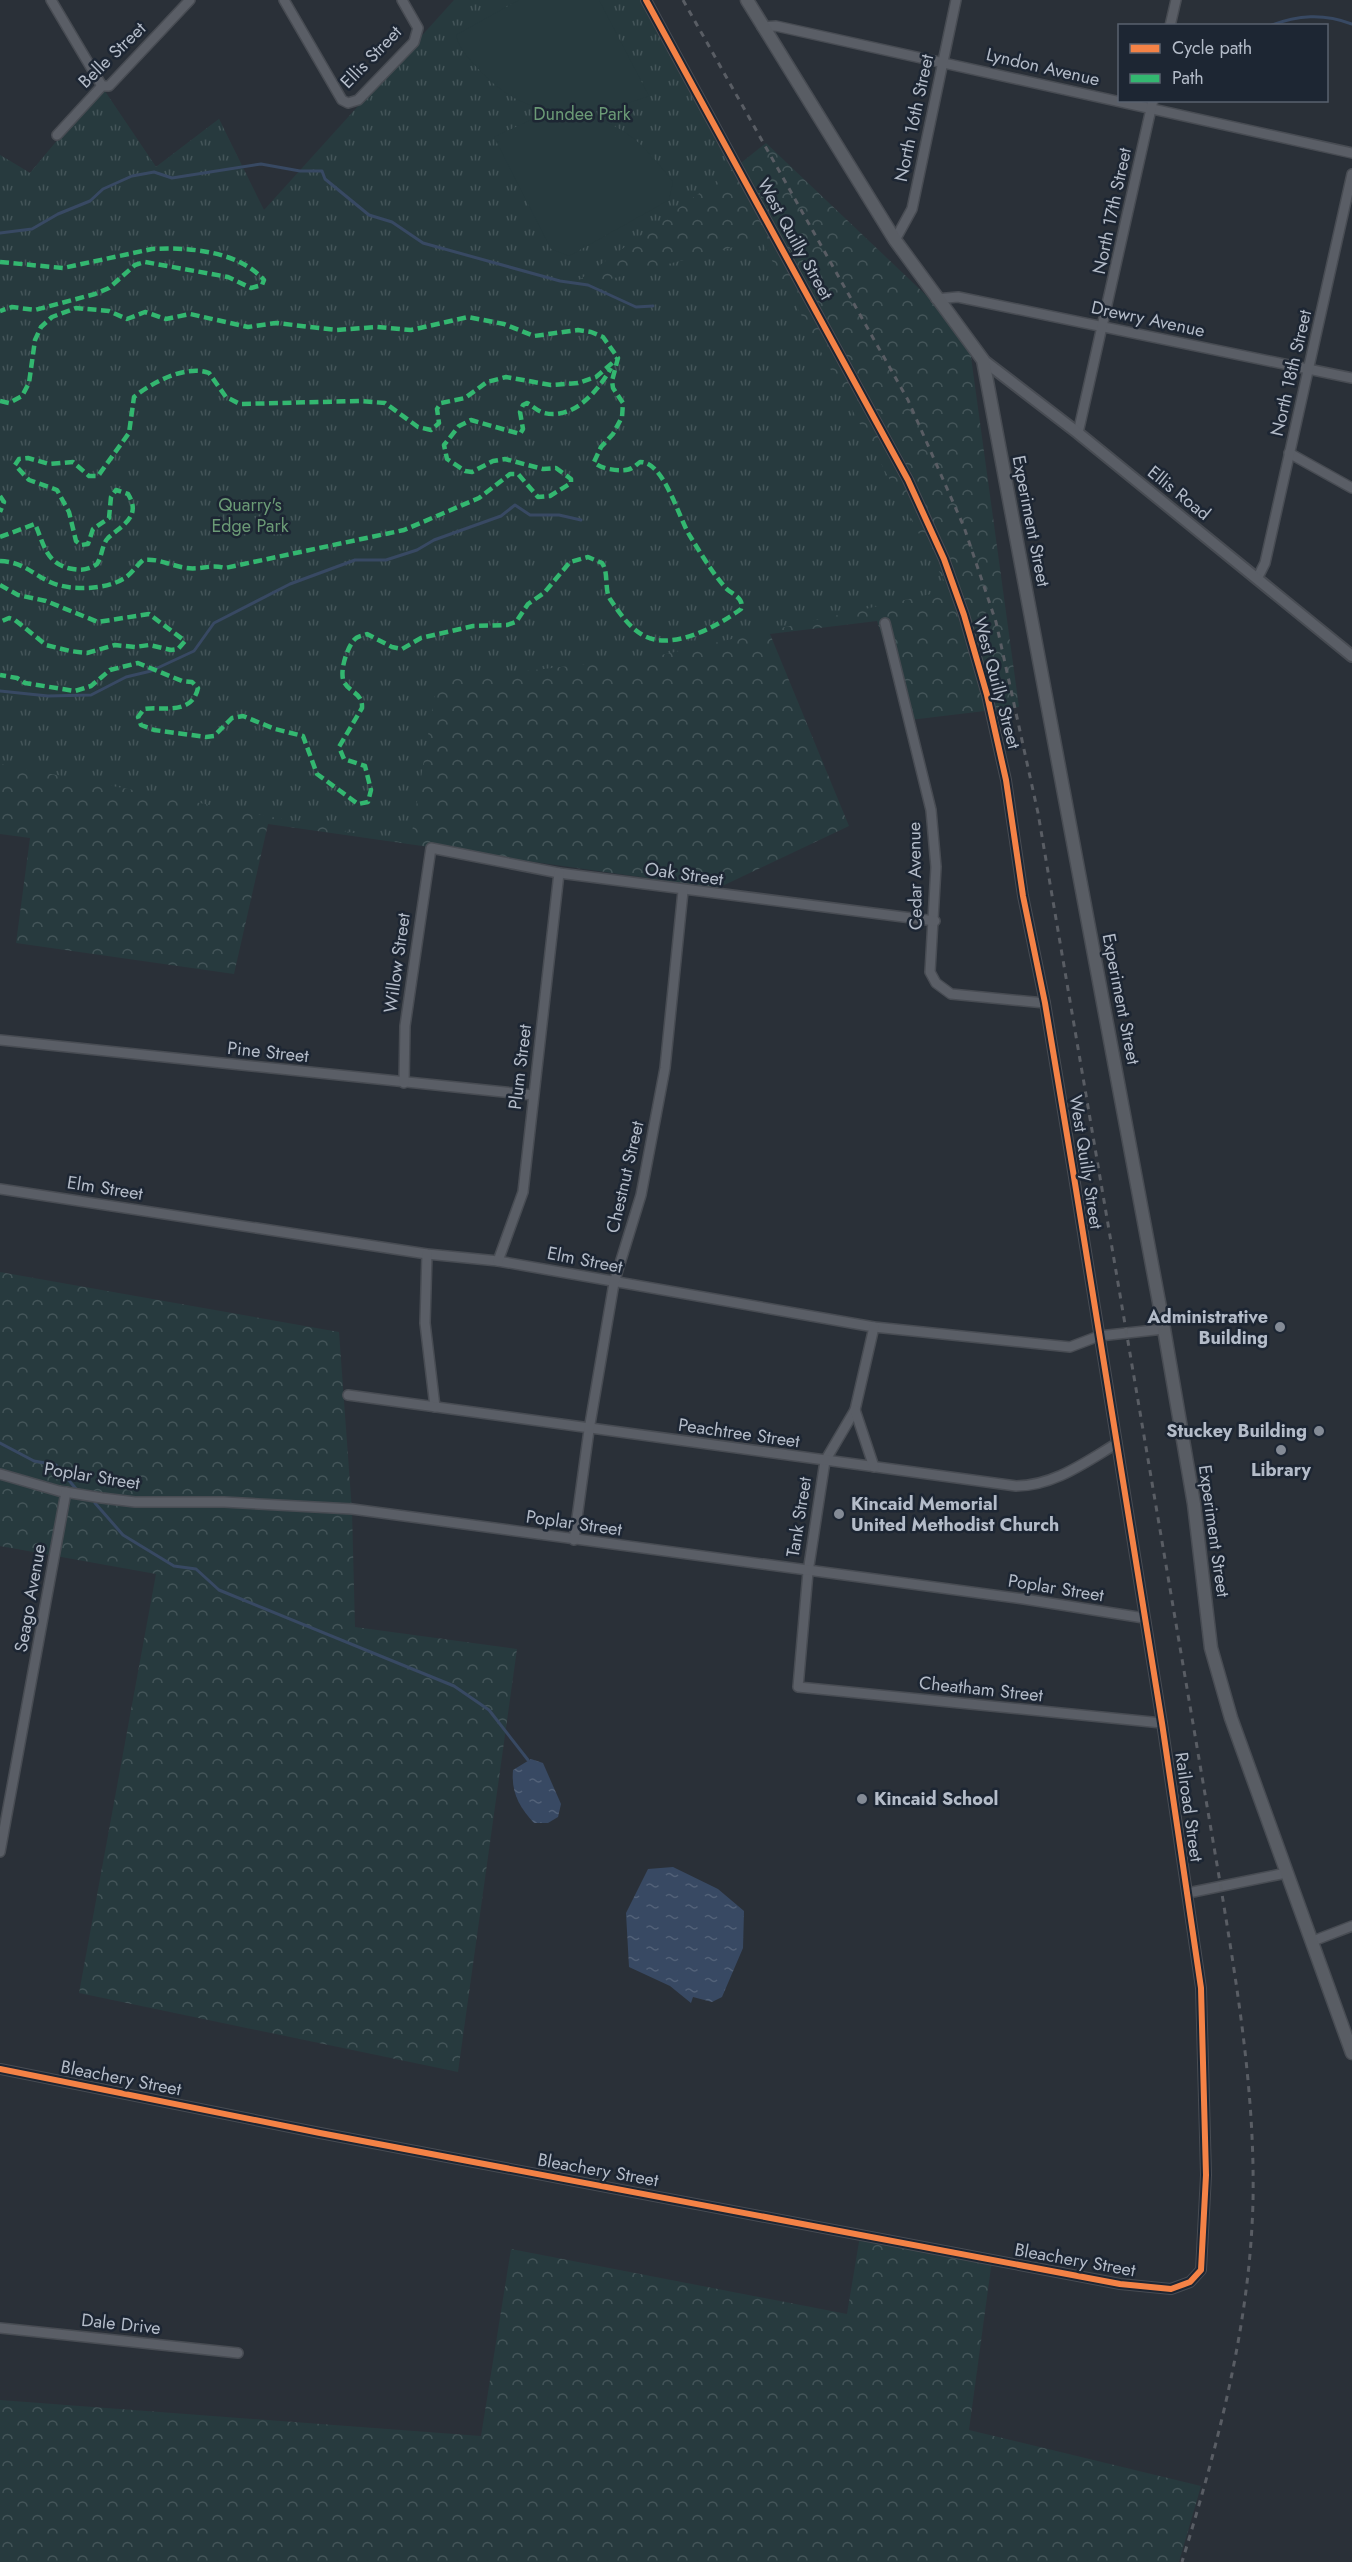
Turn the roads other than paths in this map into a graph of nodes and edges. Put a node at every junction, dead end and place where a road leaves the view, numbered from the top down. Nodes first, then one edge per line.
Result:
1 (51, 0) edge
2 (190, 0) edge
3 (284, 0) edge
4 (402, 0) edge
5 (646, 0) edge
6 (747, 0) edge
7 (956, 0) edge
8 (1176, 0) edge
9 (1170, 24) edge
10 (762, 27) junction
11 (943, 62) junction
12 (102, 86) junction
13 (1118, 97) edge
14 (1153, 104) edge
15 (57, 135) dead end
16 (1352, 153) edge
17 (1352, 174) edge
18 (895, 240) junction
19 (936, 299) junction
20 (1103, 327) junction
21 (982, 360) junction
22 (1308, 369) junction
23 (1352, 378) edge
24 (1078, 433) junction
25 (1289, 453) junction
26 (1352, 488) edge
27 (1258, 578) junction
28 (885, 623) dead end
29 (1352, 656) edge
30 (431, 848) joint
31 (559, 873) junction
32 (683, 891) junction
33 (935, 921) junction
34 (1045, 1003) junction
35 (0, 1040) edge
36 (404, 1083) junction
37 (533, 1095) junction
38 (0, 1189) edge
39 (427, 1254) junction
40 (498, 1261) junction
41 (614, 1283) junction
42 (874, 1327) junction
43 (1164, 1329) junction
44 (1098, 1336) junction
45 (348, 1395) dead end
46 (435, 1407) junction
47 (855, 1410) junction
48 (589, 1430) junction
49 (1116, 1444) junction
50 (825, 1461) junction
51 (874, 1467) junction
52 (0, 1474) edge
53 (66, 1492) junction
54 (574, 1540) junction
55 (808, 1572) junction
56 (1143, 1618) junction
57 (798, 1687) joint
58 (1162, 1724) junction
59 (0, 1852) edge
60 (1286, 1873) junction
61 (1188, 1893) junction
62 (1352, 1926) edge
63 (1313, 1941) junction
64 (1352, 2053) edge
65 (0, 2069) edge
66 (1190, 2282) joint
67 (0, 2328) edge
68 (238, 2353) dead end

1 - 12 street
2 - 12 street, Belle Street
3 - 4 street, Ellis Street
5 - 34 street, West Quilly Street
6 - 10 main road, Experiment Street
7 - 11 street, North 16th Street
8 - 9 street
10 - 11 street, Lyndon Avenue
10 - 18 main road, Experiment Street
11 - 13 street, Lyndon Avenue
11 - 18 street, North 16th Street
12 - 15 street, Belle Street
14 - 16 street, Lyndon Avenue
14 - 20 street, North 17th Street
17 - 22 street, North 18th Street
18 - 19 main road, Experiment Street
19 - 20 street, Drewry Avenue
19 - 21 main road, Experiment Street
20 - 22 street, Drewry Avenue
20 - 24 street, North 17th Street
21 - 24 street, Ellis Road
21 - 43 main road, Experiment Street
22 - 23 street, Drewry Avenue
22 - 25 street, North 18th Street
24 - 27 street, Ellis Road
25 - 26 street
25 - 27 street, North 18th Street
27 - 29 street, Ellis Road
28 - 33 street, Cedar Avenue
30 - 31 street, Oak Street
30 - 36 street, Willow Street
31 - 32 street, Oak Street
31 - 37 street, Plum Street
32 - 33 street, Oak Street
32 - 41 street, Chestnut Street
33 - 34 street, Cedar Avenue
34 - 44 street, West Quilly Street
35 - 36 street, Pine Street
36 - 37 street, Pine Street
37 - 40 street, Plum Street
38 - 39 street, Elm Street
39 - 40 street, Elm Street
39 - 46 street
40 - 41 street, Elm Street
41 - 42 street, Elm Street
41 - 48 street, Chestnut Street
42 - 44 street, Elm Street
42 - 47 street, Tank Street
43 - 44 street, Elm Street
43 - 60 main road, Experiment Street
44 - 49 street, Railroad Street
45 - 46 street, Peachtree Street
46 - 48 street, Peachtree Street
47 - 50 street, Tank Street
47 - 51 street
48 - 50 street, Peachtree Street
48 - 54 street, Chestnut Street
49 - 51 street, Peachtree Street
49 - 56 street, Railroad Street
50 - 51 street, Peachtree Street
50 - 55 street, Tank Street
52 - 53 street, Poplar Street
53 - 54 street, Poplar Street
53 - 59 street, Seago Avenue
54 - 55 street, Poplar Street
55 - 56 street, Poplar Street
55 - 57 street, Tank Street
56 - 58 street, Railroad Street
57 - 58 street, Cheatham Street
58 - 61 street, Railroad Street
60 - 61 street
60 - 63 main road, Experiment Street
61 - 66 street, Railroad Street
62 - 63 street
63 - 64 main road, Experiment Street
65 - 66 street, Bleachery Street
67 - 68 street, Dale Drive

